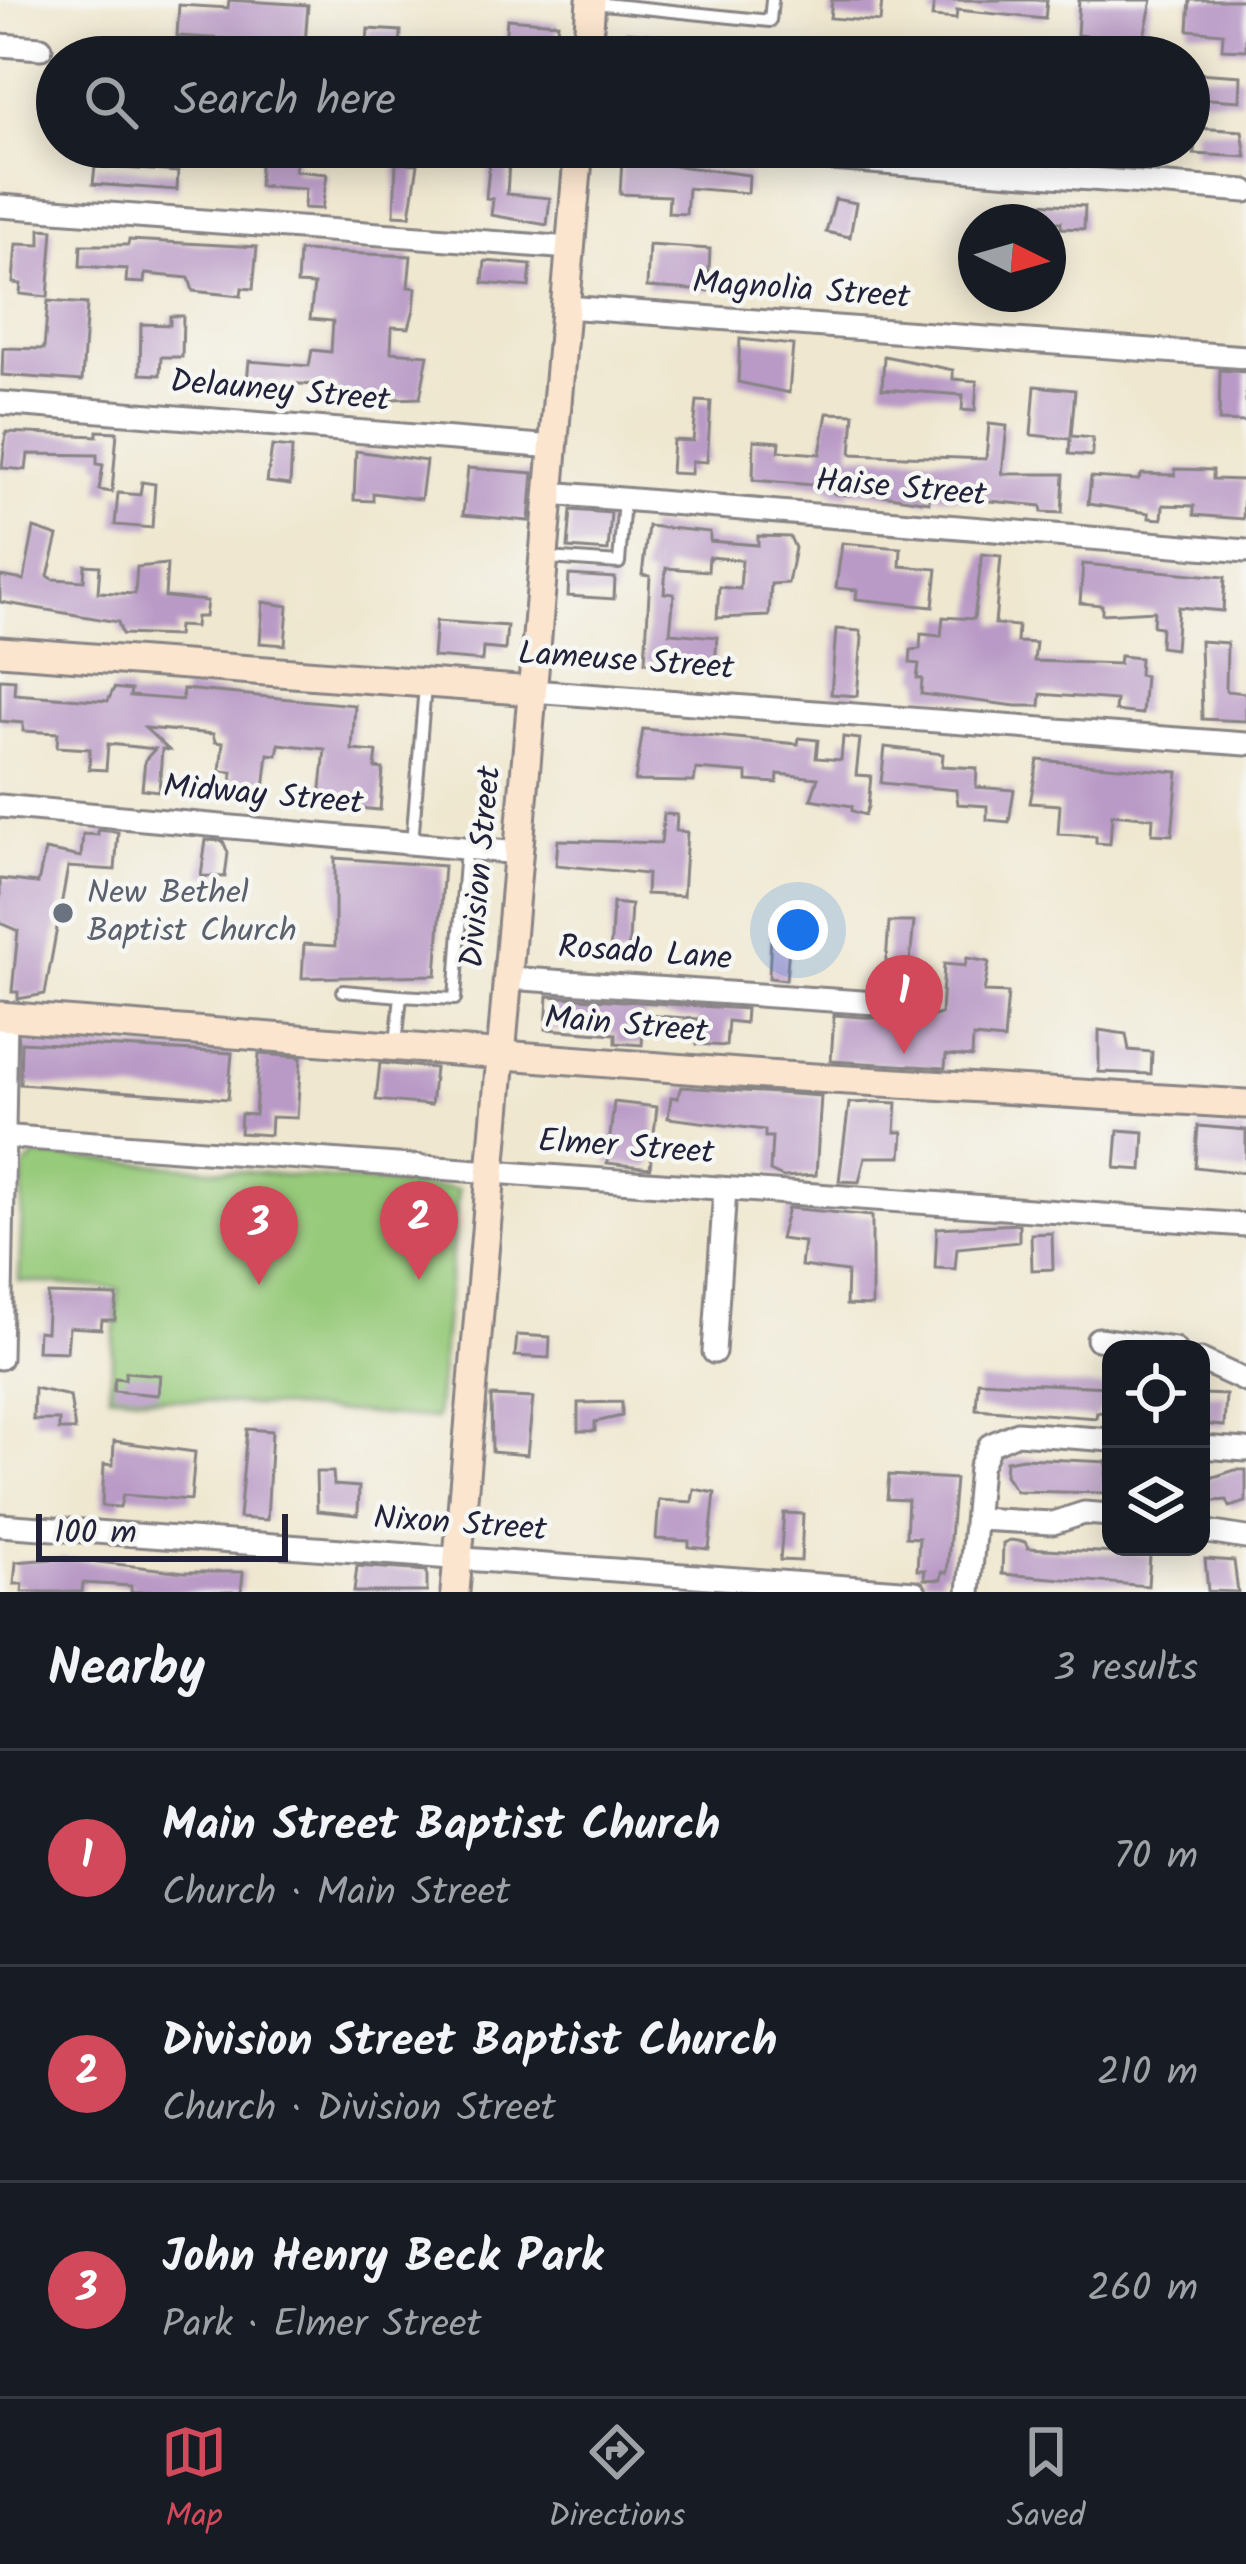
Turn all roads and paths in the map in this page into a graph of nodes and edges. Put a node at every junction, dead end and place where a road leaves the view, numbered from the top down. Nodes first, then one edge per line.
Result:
1 (772, 0) edge
2 (603, 2) edge
3 (592, 36) edge
4 (0, 45) edge
5 (36, 48) edge
6 (577, 168) edge
7 (948, 168) edge
8 (1246, 191) edge
9 (0, 206) edge
10 (571, 248) junction
11 (566, 307) junction
12 (1246, 357) edge
13 (0, 403) edge
14 (554, 447) junction
15 (550, 493) junction
16 (624, 499) junction
17 (1246, 551) edge
18 (544, 557) junction
19 (0, 651) edge
20 (425, 683) junction
21 (532, 691) junction
22 (1246, 743) edge
23 (0, 806) edge
24 (412, 843) junction
25 (466, 848) junction
26 (519, 853) junction
27 (508, 978) junction
28 (343, 991) dead end
29 (400, 996) junction
30 (920, 1006) dead end
31 (3, 1016) edge
32 (396, 1044) junction
33 (502, 1051) junction
34 (1246, 1104) edge
35 (1, 1136) edge
36 (492, 1172) junction
37 (724, 1189) junction
38 (1246, 1225) edge
39 (0, 1322) edge
40 (1098, 1339) dead end
41 (1106, 1340) edge
42 (714, 1352) dead end
43 (0, 1358) edge
44 (1210, 1364) edge
45 (1246, 1381) edge
46 (1102, 1439) edge
47 (1210, 1448) edge
48 (1246, 1450) edge
49 (1102, 1514) edge
50 (976, 1519) junction
51 (0, 1525) edge
52 (1210, 1532) edge
53 (1246, 1538) edge
54 (458, 1559) junction
55 (455, 1592) edge
56 (915, 1592) edge
57 (969, 1592) edge

1 - 2 lane
2 - 3 street
4 - 5 street
6 - 10 street, Division Street
7 - 8 street
9 - 10 street
10 - 11 street, Division Street
11 - 12 street, Magnolia Street
11 - 14 street, Division Street
13 - 14 street, Delauney Street
14 - 15 street, Division Street
15 - 16 street, Haise Street
15 - 18 street, Division Street
16 - 17 street, Haise Street
16 - 18 lane
18 - 21 street, Division Street
19 - 20 street, Lameuse Street
20 - 21 street, Lameuse Street
20 - 24 lane
21 - 22 street, Lameuse Street
21 - 26 street, Division Street
23 - 24 street, Midway Street
24 - 25 street, Midway Street
25 - 26 street, Midway Street
25 - 29 lane
26 - 27 street, Division Street
27 - 30 street, Rosado Lane
27 - 33 street, Division Street
28 - 29 lane
29 - 32 lane
31 - 32 street, Main Street
31 - 35 street
32 - 33 street, Main Street
33 - 34 street, Main Street
33 - 36 street, Division Street
35 - 36 street, Elmer Street
35 - 39 street
36 - 37 street, Elmer Street
36 - 54 street, Division Street
37 - 38 street, Elmer Street
37 - 42 street
39 - 43 street
40 - 41 street
44 - 45 street
46 - 50 street
47 - 48 street
49 - 50 street
50 - 57 street
51 - 54 street, Nixon Street
52 - 53 street
54 - 55 street, Division Street
54 - 56 street, Nixon Street

